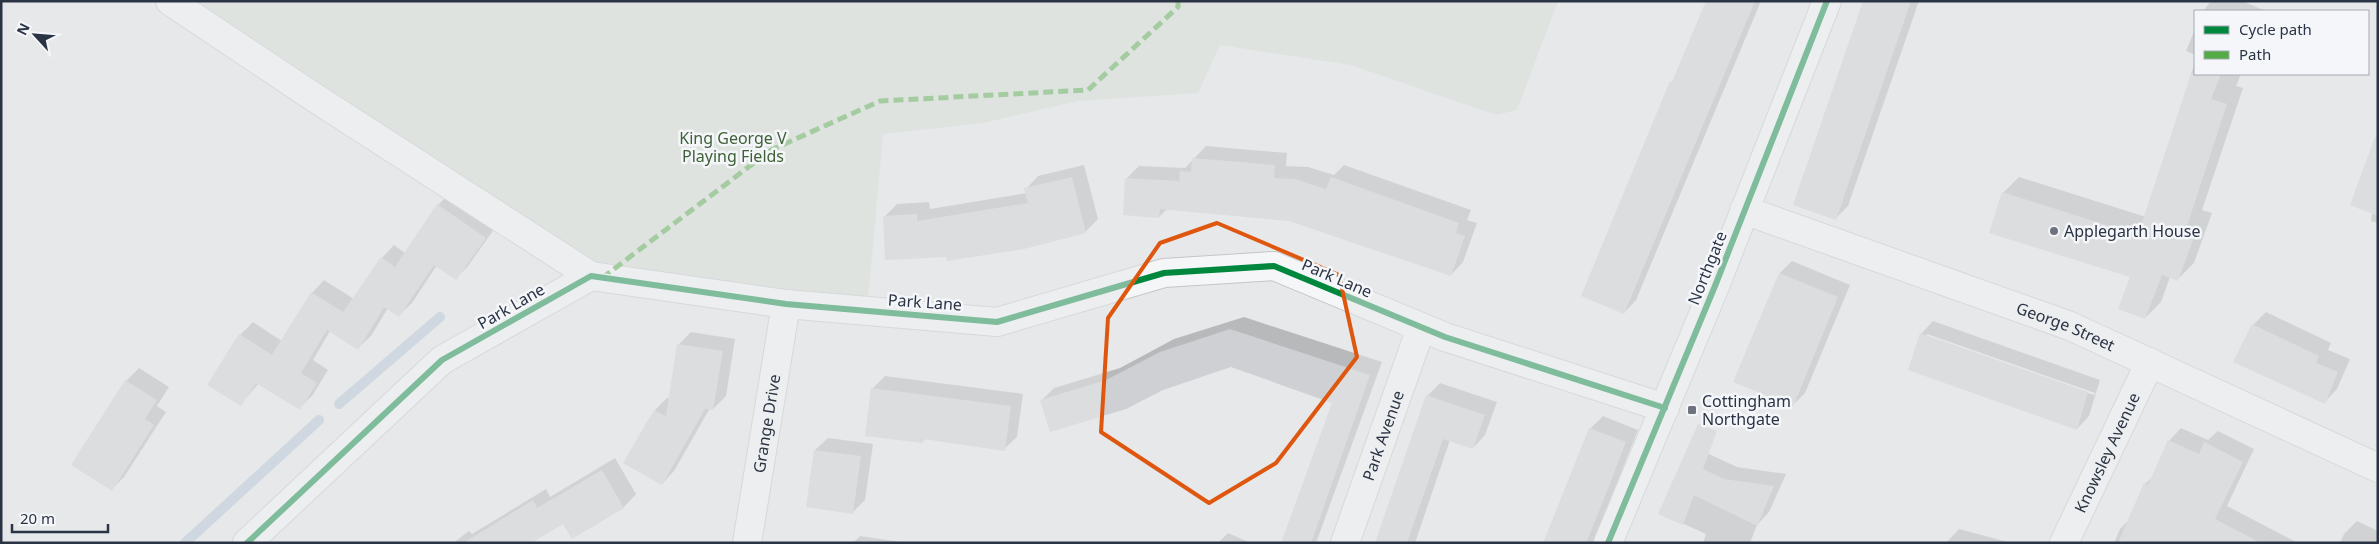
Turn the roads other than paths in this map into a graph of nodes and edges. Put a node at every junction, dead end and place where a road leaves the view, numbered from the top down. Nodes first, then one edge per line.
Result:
1 (170, 1) edge
2 (1827, 1) edge
3 (1744, 210) junction
4 (591, 276) junction
5 (786, 304) junction
6 (1421, 328) junction
7 (2150, 362) junction
8 (1665, 408) junction
9 (2378, 468) edge
10 (247, 543) edge
11 (747, 543) edge
12 (1345, 543) edge
13 (1608, 543) edge
14 (2064, 543) edge

1 - 4 street
2 - 3 street, Northgate
3 - 7 street, George Street
3 - 8 street, Northgate
4 - 5 street, Park Lane
4 - 10 street, Park Lane
5 - 6 street, Park Lane
5 - 11 street, Grange Drive
6 - 8 street, Park Lane
6 - 12 street, Park Avenue
7 - 9 street, George Street
7 - 14 street, Knowsley Avenue
8 - 13 street, Northgate

